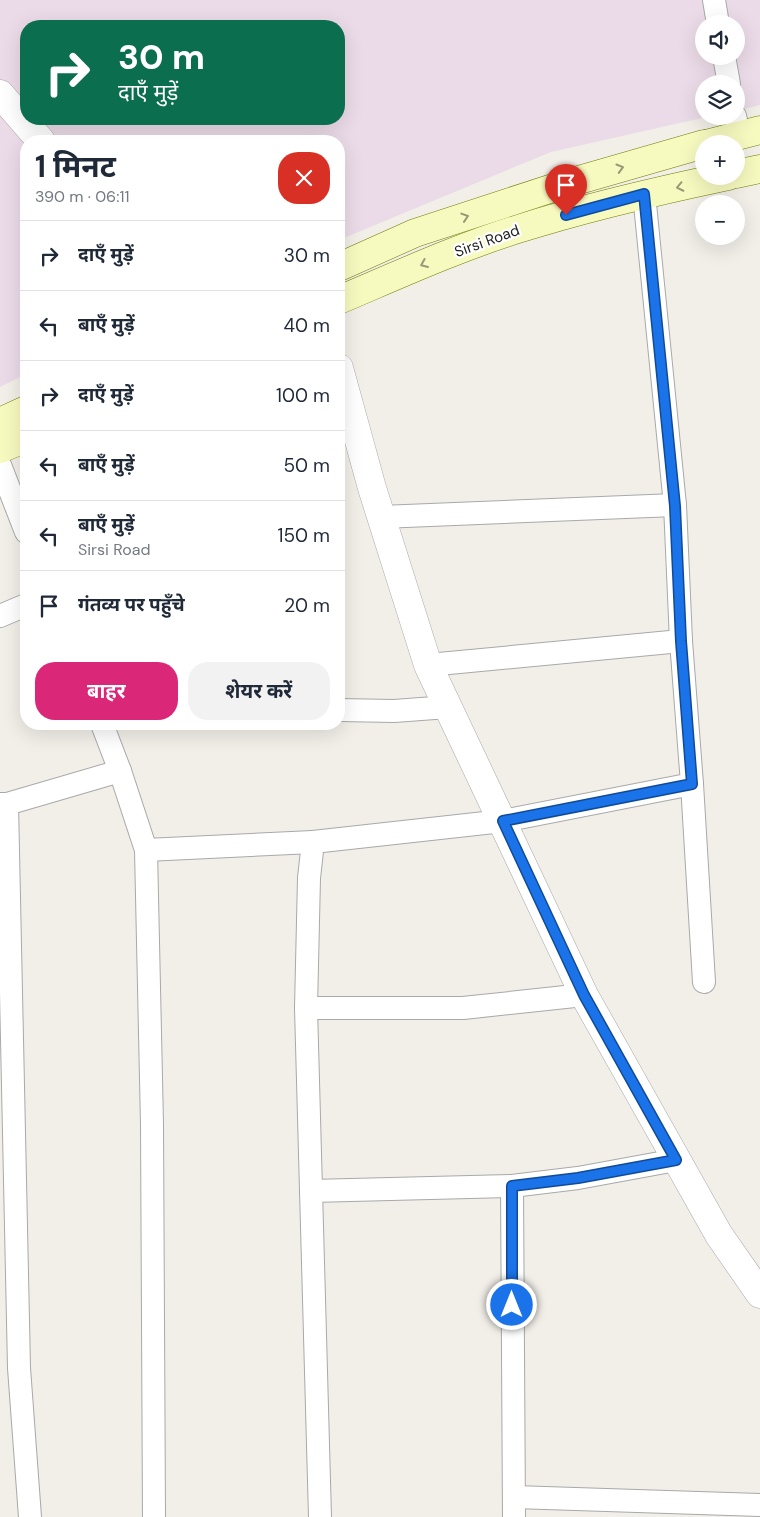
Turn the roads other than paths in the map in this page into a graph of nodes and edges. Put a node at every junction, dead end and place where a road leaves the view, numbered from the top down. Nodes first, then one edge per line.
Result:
1 (714, 0) edge
2 (716, 15) edge
3 (0, 94) edge
4 (20, 117) edge
5 (27, 125) edge
6 (745, 127) edge
7 (36, 135) edge
8 (726, 135) edge
9 (695, 147) edge
10 (760, 169) edge
11 (745, 172) edge
12 (695, 183) edge
13 (644, 194) junction
14 (345, 264) edge
15 (345, 297) edge
16 (345, 389) edge
17 (20, 413) edge
18 (0, 422) edge
19 (20, 441) edge
20 (0, 449) edge
21 (0, 465) edge
22 (675, 506) junction
23 (20, 517) edge
24 (381, 517) junction
25 (20, 608) edge
26 (0, 616) edge
27 (681, 641) junction
28 (428, 665) junction
29 (448, 707) junction
30 (345, 710) edge
31 (104, 730) edge
32 (120, 771) junction
33 (692, 784) junction
34 (3, 804) edge
35 (503, 821) junction
36 (312, 842) junction
37 (146, 850) junction
38 (704, 982) dead end
39 (584, 995) junction
40 (306, 1008) junction
41 (676, 1160) junction
42 (512, 1186) junction
43 (310, 1191) junction
44 (760, 1294) edge
45 (760, 1505) edge
46 (514, 1507) edge
47 (30, 1517) edge
48 (154, 1517) edge
49 (320, 1517) edge

1 - 2 street
3 - 4 street
5 - 7 street
6 - 8 main road, Sirsi Road
14 -> 9 main road, Sirsi Road
10 - 11 main road
12 -> 13 main road, Sirsi Road
13 -> 15 main road, Sirsi Road
13 - 22 street
16 - 24 street
17 - 18 main road
19 - 20 main road
21 - 23 street
22 - 24 street
22 - 27 street
24 - 28 street
25 - 26 street
27 - 28 street
27 - 33 street
28 - 29 street
29 - 30 street
29 - 35 street
31 - 32 street
32 - 34 street
32 - 37 street
33 - 35 street
33 - 38 street
34 - 47 street
35 - 36 street
35 - 39 street
36 - 37 street
36 - 40 street
37 - 48 street
39 - 40 street
39 - 41 street
40 - 43 street
41 - 42 street
41 - 44 street
42 - 43 street
42 - 46 street
43 - 49 street
45 - 46 street

